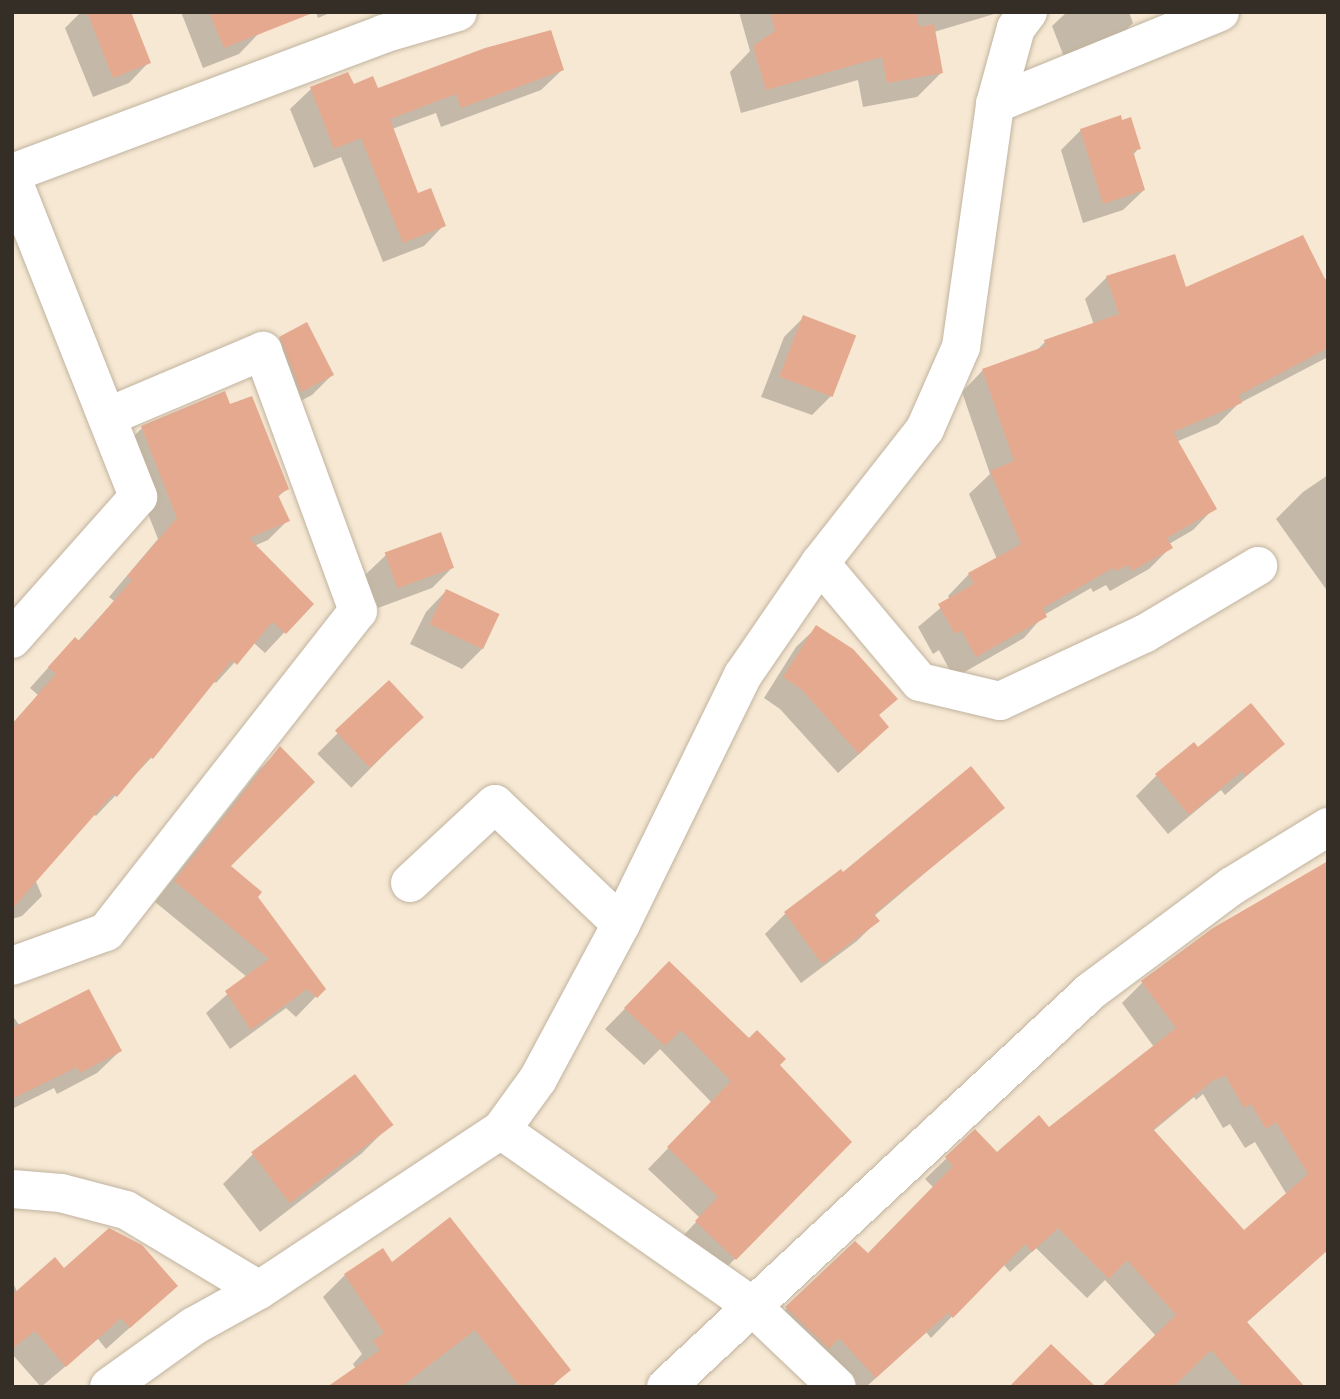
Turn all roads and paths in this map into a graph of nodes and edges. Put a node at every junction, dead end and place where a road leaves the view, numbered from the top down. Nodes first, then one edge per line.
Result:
1 (458, 12) edge
2 (1028, 12) edge
3 (1220, 12) edge
4 (995, 104) junction
5 (12, 176) edge
6 (107, 417) junction
7 (820, 564) junction
8 (1258, 566) dead end
9 (12, 639) edge
10 (1328, 827) edge
11 (410, 883) dead end
12 (621, 924) junction
13 (12, 965) edge
14 (501, 1130) junction
15 (12, 1189) edge
16 (259, 1290) junction
17 (751, 1307) junction
18 (108, 1387) edge
19 (666, 1387) edge
20 (837, 1387) edge

1 - 5 street
2 - 4 street
3 - 4 street
4 - 7 street
5 - 6 street
6 - 9 street
6 - 13 street
7 - 8 street
7 - 12 street
10 - 17 street
11 - 12 street
12 - 14 street
14 - 16 street
14 - 17 street
15 - 16 street
16 - 18 street
17 - 19 street
17 - 20 street

